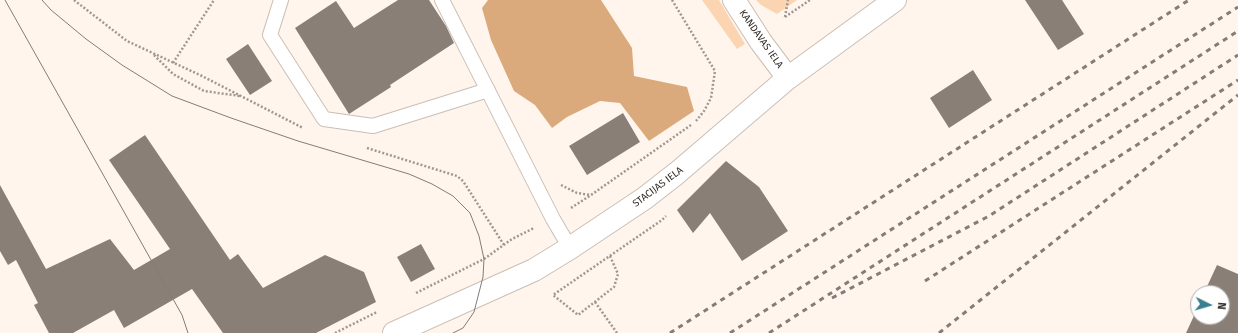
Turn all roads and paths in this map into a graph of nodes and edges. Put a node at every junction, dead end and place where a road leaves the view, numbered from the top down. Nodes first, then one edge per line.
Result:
1 (74, 0) edge
2 (214, 0) edge
3 (281, 0) edge
4 (442, 0) edge
5 (672, 0) edge
6 (734, 0) edge
7 (788, 0) edge
8 (810, 0) edge
9 (895, 0) edge
10 (152, 53) junction
11 (173, 63) junction
12 (788, 78) junction
13 (488, 90) junction
14 (243, 96) junction
15 (308, 130) dead end
16 (360, 146) dead end
17 (553, 219) junction
18 (504, 245) junction
19 (570, 248) junction
20 (610, 256) dead end
21 (413, 294) dead end
22 (553, 295) dead end
23 (594, 302) junction
24 (378, 312) dead end
25 (335, 333) edge
26 (394, 333) edge
27 (617, 333) edge

1 - 10 path
2 - 11 path
3 - 13 lane
4 - 13 lane
5 - 17 path
6 - 12 street, KANDAVAS IELA
7 - 8 path
9 - 12 street, STACIJAS IELA
10 - 11 path
10 - 14 path
11 - 14 path
12 - 19 street, STACIJAS IELA
13 - 17 lane
14 - 15 path
16 - 18 path
17 - 18 path
17 - 19 lane
18 - 21 path
19 - 26 street, STACIJAS IELA
20 - 23 path
22 - 23 path
23 - 27 path
24 - 25 path

